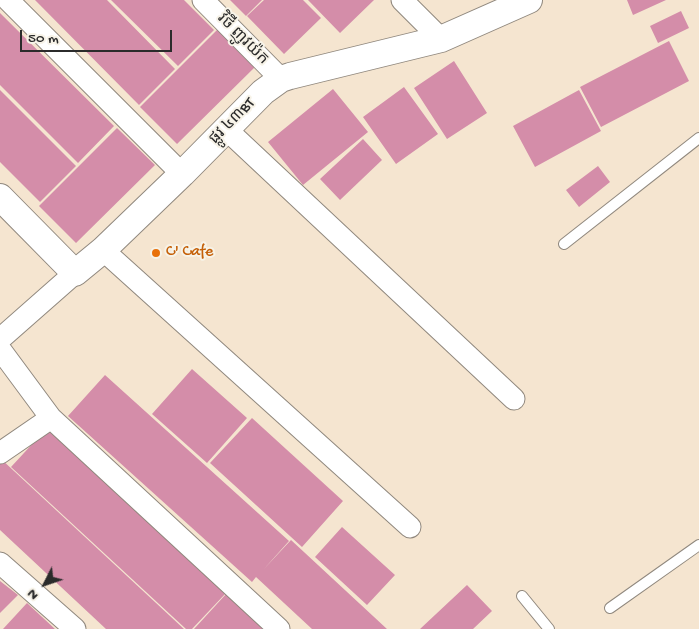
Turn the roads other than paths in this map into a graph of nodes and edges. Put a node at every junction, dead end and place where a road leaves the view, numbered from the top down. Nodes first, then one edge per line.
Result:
1 (8, 0) edge
2 (203, 0) edge
3 (402, 0) edge
4 (529, 0) edge
5 (440, 38) junction
6 (281, 79) junction
7 (227, 130) junction
8 (699, 138) edge
9 (182, 174) junction
10 (0, 197) edge
11 (564, 244) dead end
12 (103, 250) junction
13 (75, 273) junction
14 (0, 339) edge
15 (0, 349) edge
16 (514, 399) dead end
17 (51, 418) junction
18 (0, 453) edge
19 (410, 527) dead end
20 (699, 544) edge
21 (0, 563) edge
22 (522, 596) dead end
23 (610, 608) dead end
24 (75, 629) edge
25 (279, 629) edge
26 (549, 629) edge

1 - 9 street
2 - 6 street, វិថី ញូវយ៉ក
3 - 5 street
4 - 5 street, ផ្លូវ ៤៣BT
5 - 6 street, ផ្លូវ ៤៣BT
6 - 7 street, ផ្លូវ ៤៣BT
7 - 9 street, ផ្លូវ ៤៣BT
7 - 16 street
8 - 11 lane
9 - 12 street, ផ្លូវ ៤៣BT
10 - 13 street
12 - 13 street, ផ្លូវ ៤៣BT
12 - 19 street
13 - 14 street
15 - 17 street
17 - 18 street
17 - 25 street
20 - 23 lane
21 - 24 street
22 - 26 lane

